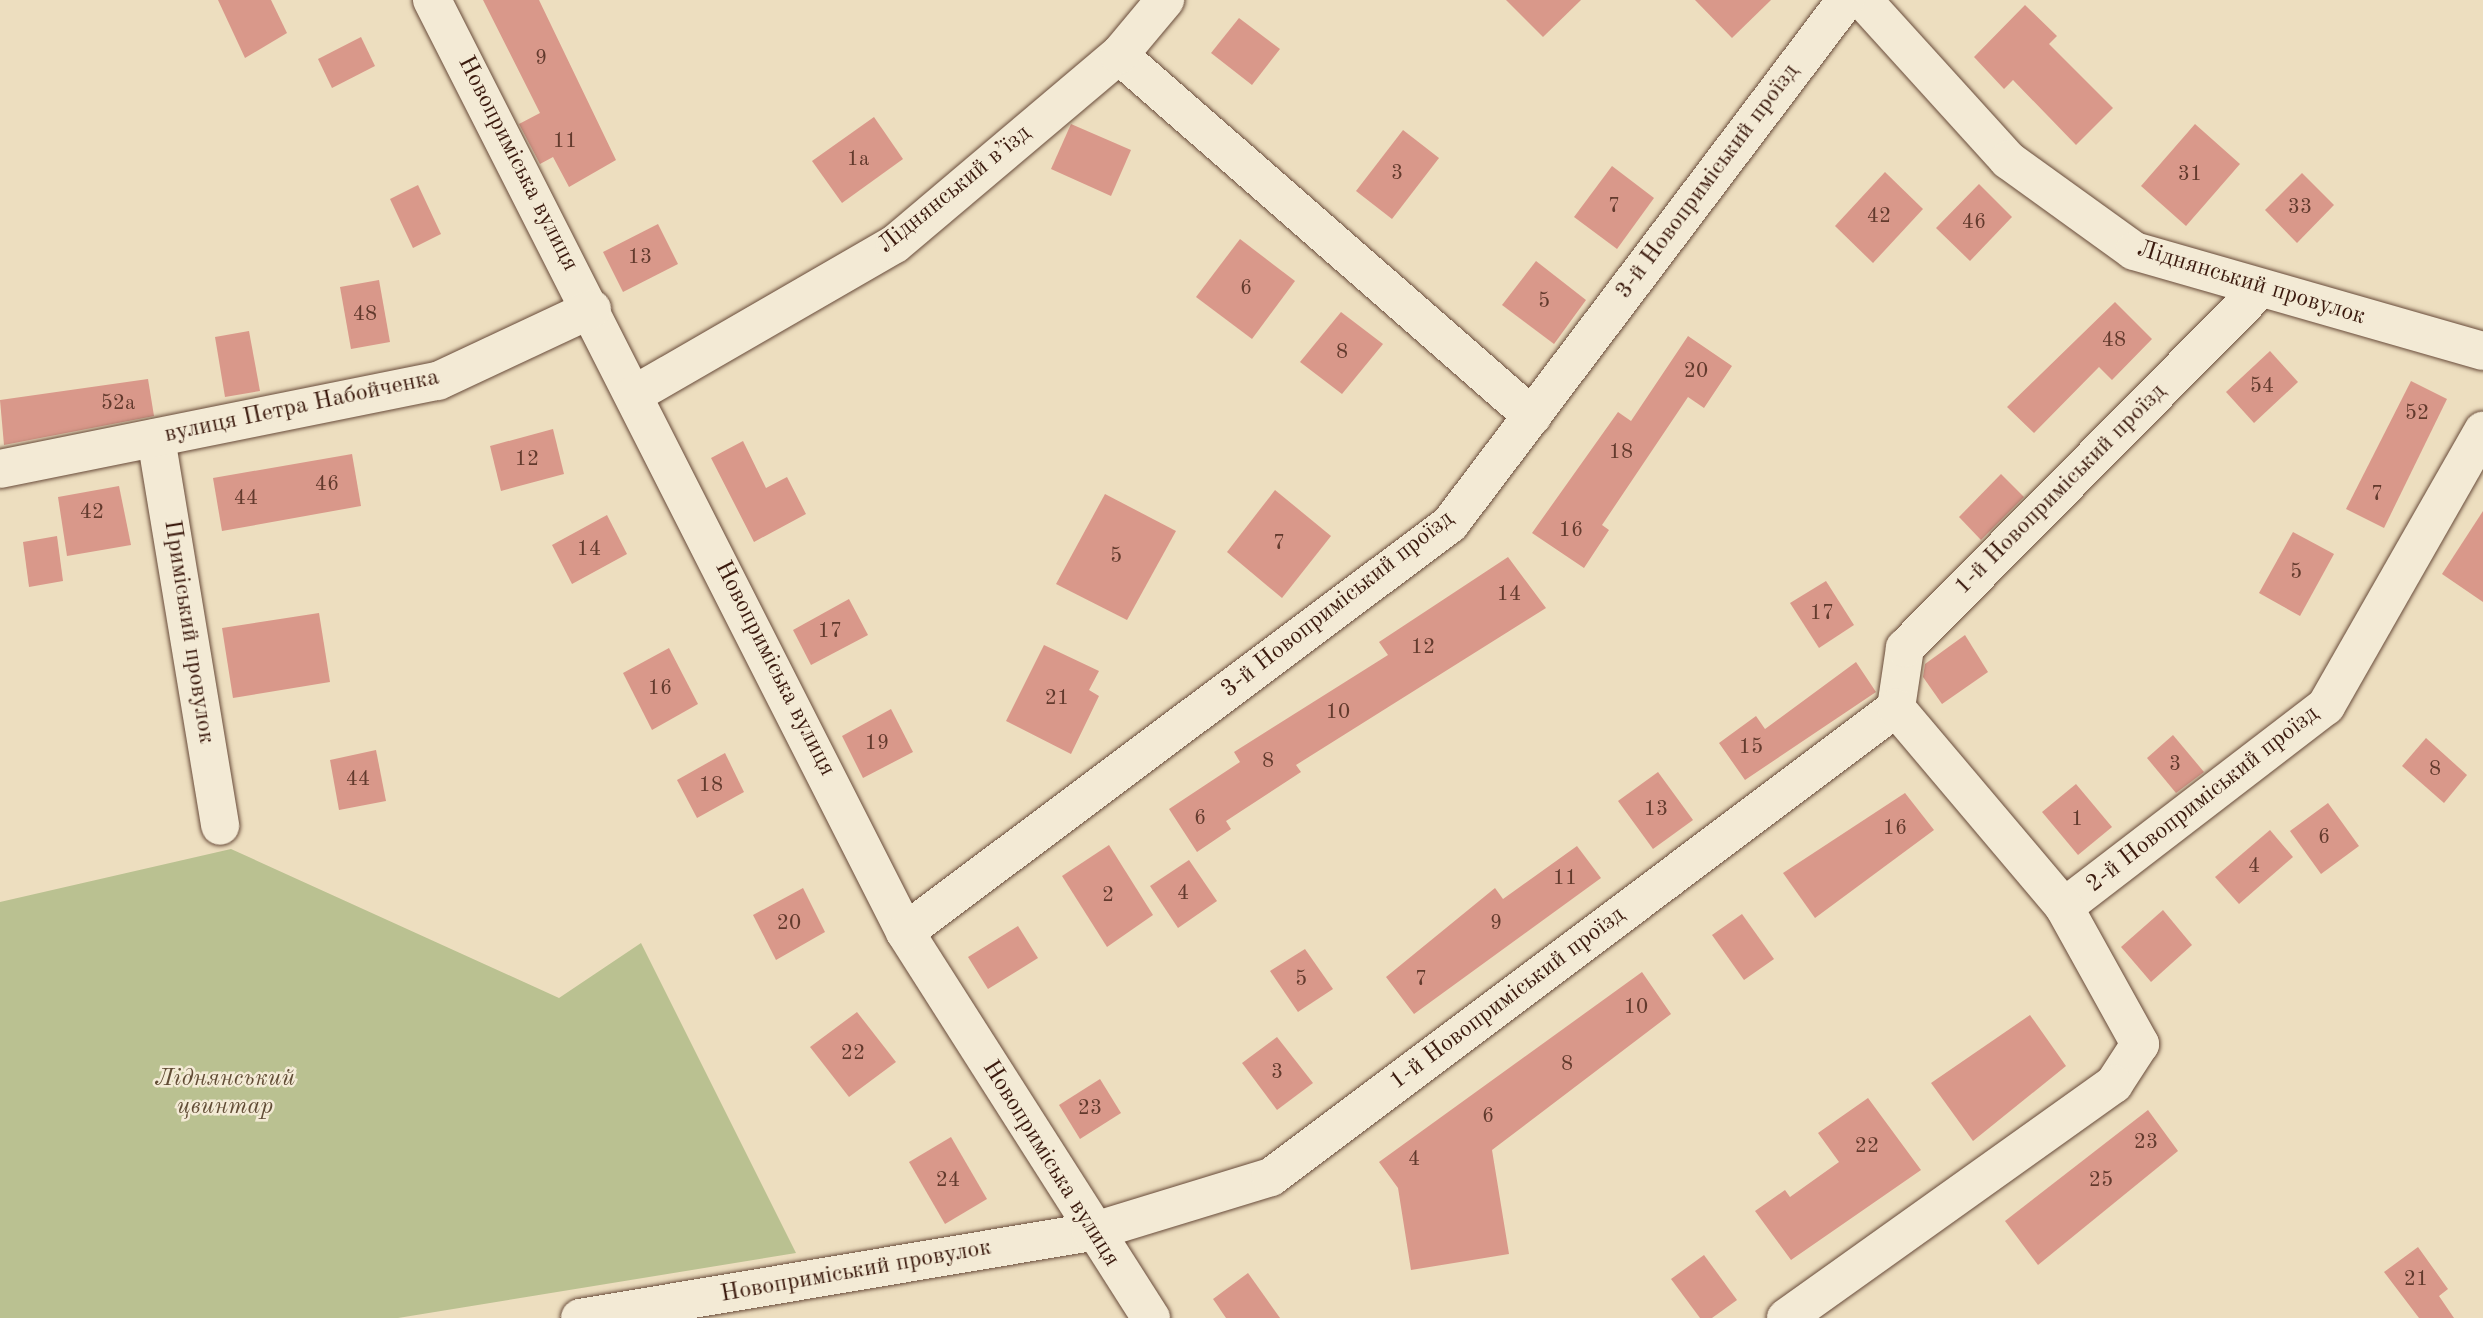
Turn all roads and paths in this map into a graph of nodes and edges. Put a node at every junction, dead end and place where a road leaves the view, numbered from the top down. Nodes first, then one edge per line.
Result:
1 (432, 0) edge
2 (1165, 0) edge
3 (1846, 0) edge
4 (1863, 0) edge
5 (1119, 55) junction
6 (2260, 289) junction
7 (592, 309) junction
8 (2483, 351) edge
9 (635, 394) junction
10 (1532, 416) junction
11 (2483, 431) edge
12 (156, 438) junction
13 (0, 470) edge
14 (1896, 708) junction
15 (220, 826) dead end
16 (2064, 907) junction
17 (905, 932) junction
18 (1091, 1232) junction
19 (580, 1318) edge
20 (1151, 1318) edge
21 (1786, 1318) edge

1 - 7 street, Новоприміська вулиця
2 - 5 street, Ліднянський в’їзд
3 - 10 street, 3-й Новоприміський проїзд
4 - 6 street, Ліднянський провулок
5 - 9 street, Ліднянський в’їзд
5 - 10 street
6 - 8 street, Ліднянський провулок
6 - 14 street, 1-й Новоприміський проїзд
7 - 9 street, Новоприміська вулиця
7 - 12 street, вулиця Петра Набойченка
9 - 17 street, Новоприміська вулиця
10 - 17 street, 3-й Новоприміський проїзд
11 - 16 street, 2-й Новоприміський проїзд
12 - 13 street, вулиця Петра Набойченка
12 - 15 street, Приміський провулок
14 - 16 street
14 - 18 street, 1-й Новоприміський проїзд
16 - 21 street
17 - 18 street, Новоприміська вулиця
18 - 19 street, Новоприміський провулок
18 - 20 street, Новоприміська вулиця

